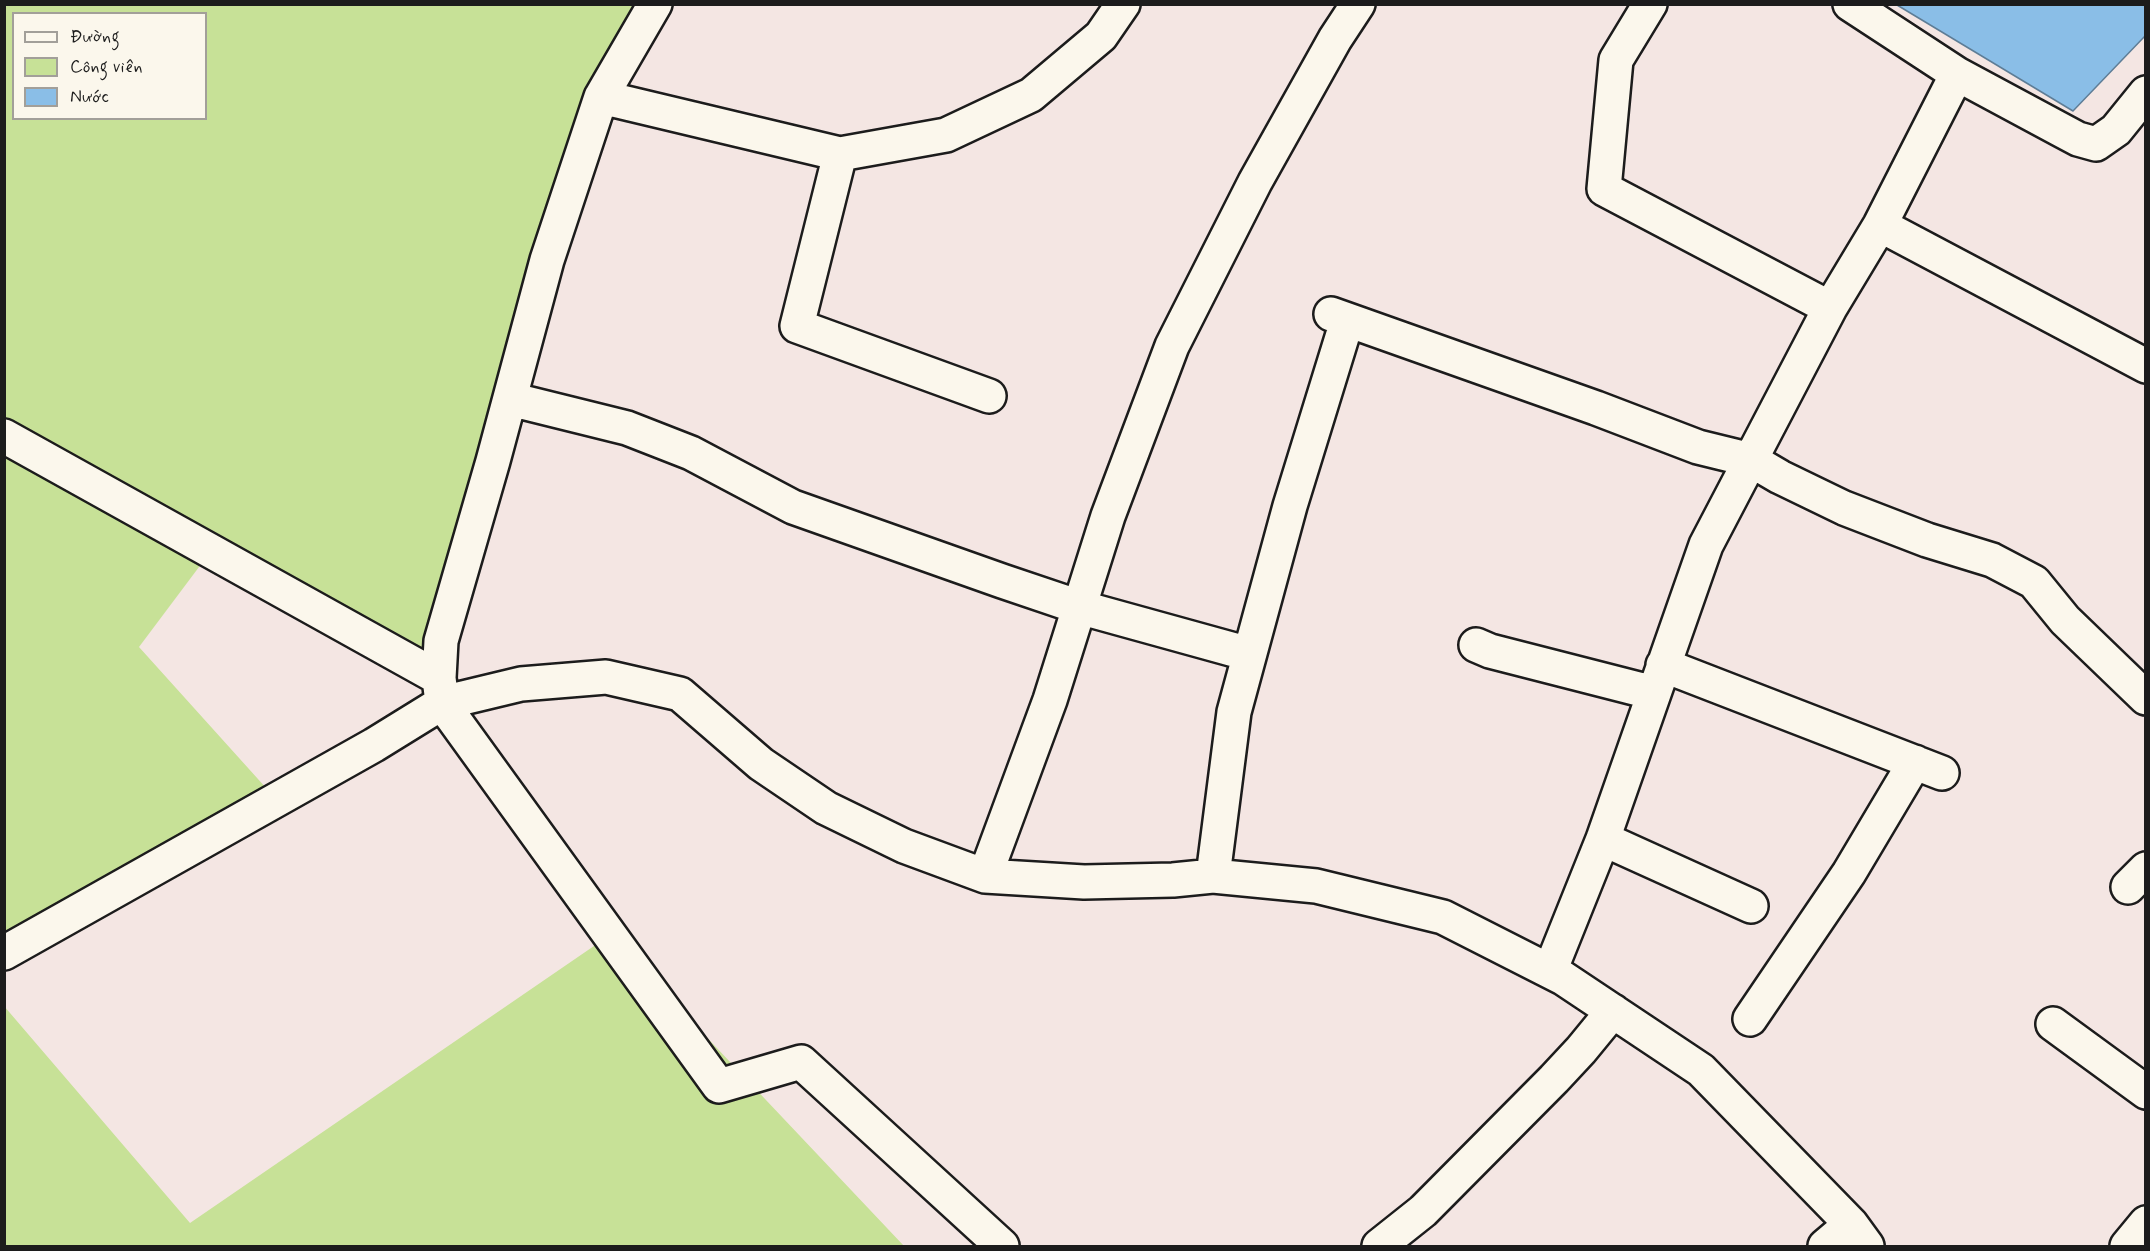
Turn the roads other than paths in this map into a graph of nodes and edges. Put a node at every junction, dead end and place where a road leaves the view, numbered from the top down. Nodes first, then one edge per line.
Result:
1 (655, 4) edge
2 (1123, 4) edge
3 (1358, 4) edge
4 (1650, 4) edge
5 (1850, 4) edge
6 (1957, 74) junction
7 (2145, 93) edge
8 (601, 97) junction
9 (840, 154) junction
10 (1880, 225) junction
11 (1830, 308) junction
12 (2145, 366) edge
13 (989, 396) dead end
14 (510, 399) junction
15 (4, 436) edge
16 (1751, 460) junction
17 (1079, 607) junction
18 (1476, 645) dead end
19 (1250, 654) junction
20 (1659, 679) junction
21 (440, 690) junction
22 (2145, 698) edge
23 (1604, 839) junction
24 (985, 876) junction
25 (1213, 876) junction
26 (1751, 906) dead end
27 (4, 953) edge
28 (1550, 971) junction
29 (1612, 1011) junction
30 (1750, 1019) dead end
31 (2053, 1024) dead end
32 (2145, 1092) edge
33 (2145, 1224) edge
34 (1859, 1235) edge
35 (1002, 1246) edge
36 (1379, 1246) edge
37 (1825, 1246) edge
38 (2127, 1246) edge

1 - 8 street
2 - 9 street
3 - 17 street
4 - 11 street
5 - 6 street
6 - 7 street
6 - 10 street
8 - 9 street
8 - 14 street
9 - 13 street
10 - 11 street
10 - 12 street
11 - 16 street
14 - 17 street
14 - 21 street
15 - 21 street
16 - 19 street
16 - 20 street
16 - 22 street
17 - 19 street
17 - 24 street
18 - 20 street
19 - 25 street
20 - 23 street
20 - 30 street
21 - 24 street
21 - 27 street
21 - 35 street
23 - 26 street
23 - 28 street
24 - 25 street
25 - 28 street
28 - 29 street
29 - 34 street
29 - 36 street
31 - 32 street
33 - 38 street
34 - 37 street

